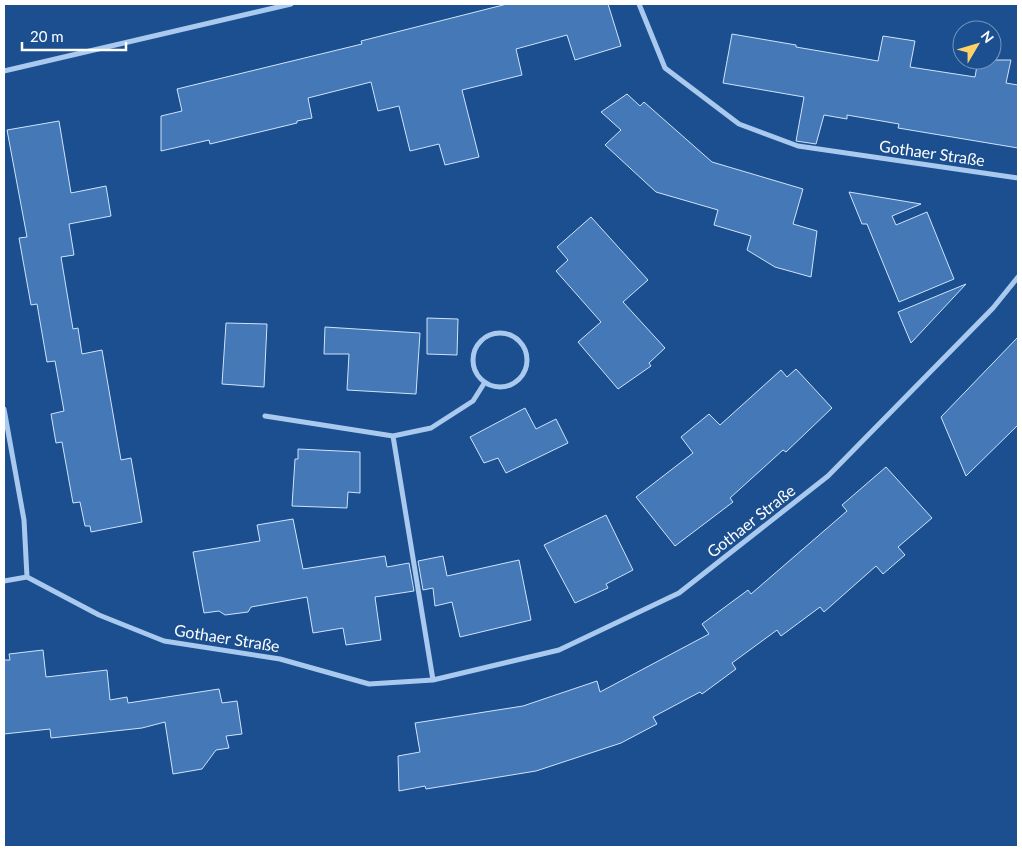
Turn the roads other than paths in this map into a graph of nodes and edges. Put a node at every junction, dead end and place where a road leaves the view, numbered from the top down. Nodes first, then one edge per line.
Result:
1 (291, 4) edge
2 (638, 4) edge
3 (4, 71) edge
4 (1018, 178) edge
5 (1018, 277) edge
6 (485, 382) junction
7 (4, 409) edge
8 (266, 416) dead end
9 (394, 436) junction
10 (28, 577) junction
11 (4, 581) edge
12 (433, 680) junction

1 - 3 street
2 - 4 street, Gothaer Straße
5 - 12 street, Gothaer Straße
6 - 6 street
6 - 9 street
7 - 10 street
8 - 9 street
9 - 12 street
10 - 11 street
10 - 12 street, Gothaer Straße

